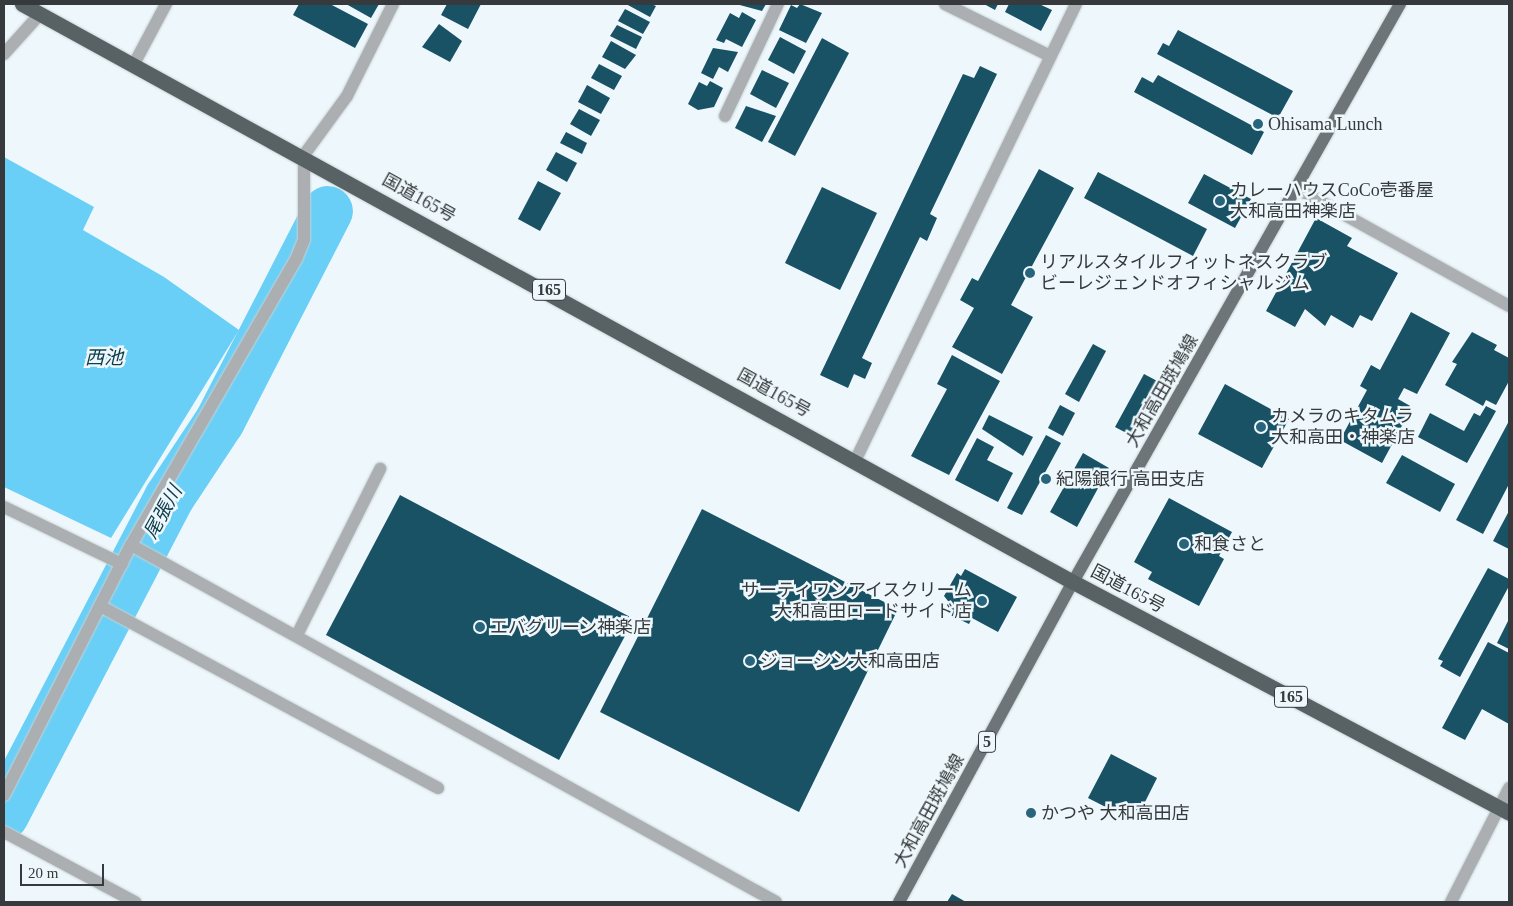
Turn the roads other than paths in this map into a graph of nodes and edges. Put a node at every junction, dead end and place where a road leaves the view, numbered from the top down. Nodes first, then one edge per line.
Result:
1 (22, 4) edge
2 (166, 4) edge
3 (393, 4) edge
4 (778, 4) edge
5 (945, 4) edge
6 (1076, 4) edge
7 (1400, 4) edge
8 (40, 14) junction
9 (4, 54) edge
10 (1050, 56) junction
11 (134, 64) junction
12 (725, 116) dead end
13 (304, 155) junction
14 (1298, 189) junction
15 (1509, 306) edge
16 (856, 460) junction
17 (380, 469) dead end
18 (4, 507) edge
19 (139, 550) junction
20 (122, 564) junction
21 (1073, 582) junction
22 (109, 611) junction
23 (297, 635) junction
24 (438, 788) dead end
25 (1509, 788) edge
26 (4, 794) edge
27 (1504, 810) edge
28 (4, 832) edge
29 (135, 902) edge
30 (776, 902) edge
31 (899, 902) edge
32 (1451, 902) edge

1 - 8 highway, 国道165号 / 165
2 - 11 street
3 - 13 street
4 - 12 street
5 - 10 street
6 - 10 street
7 - 14 main road, 大和高田斑鳩線 / 5
8 - 9 street
8 - 11 highway, 国道165号 / 165
10 - 16 street
11 - 13 highway, 国道165号 / 165
13 - 16 highway, 国道165号 / 165
13 - 19 street
14 - 15 street
14 - 21 main road, 大和高田斑鳩線 / 5
16 - 21 highway, 国道165号 / 165
17 - 23 street
18 - 20 street
19 - 20 street
19 - 23 street
20 - 22 street
21 - 27 highway, 国道165号 / 165
21 - 31 main road, 大和高田斑鳩線 / 5
22 - 24 street
22 - 26 street
23 - 30 street
25 - 27 street
27 - 32 street
28 - 29 street

